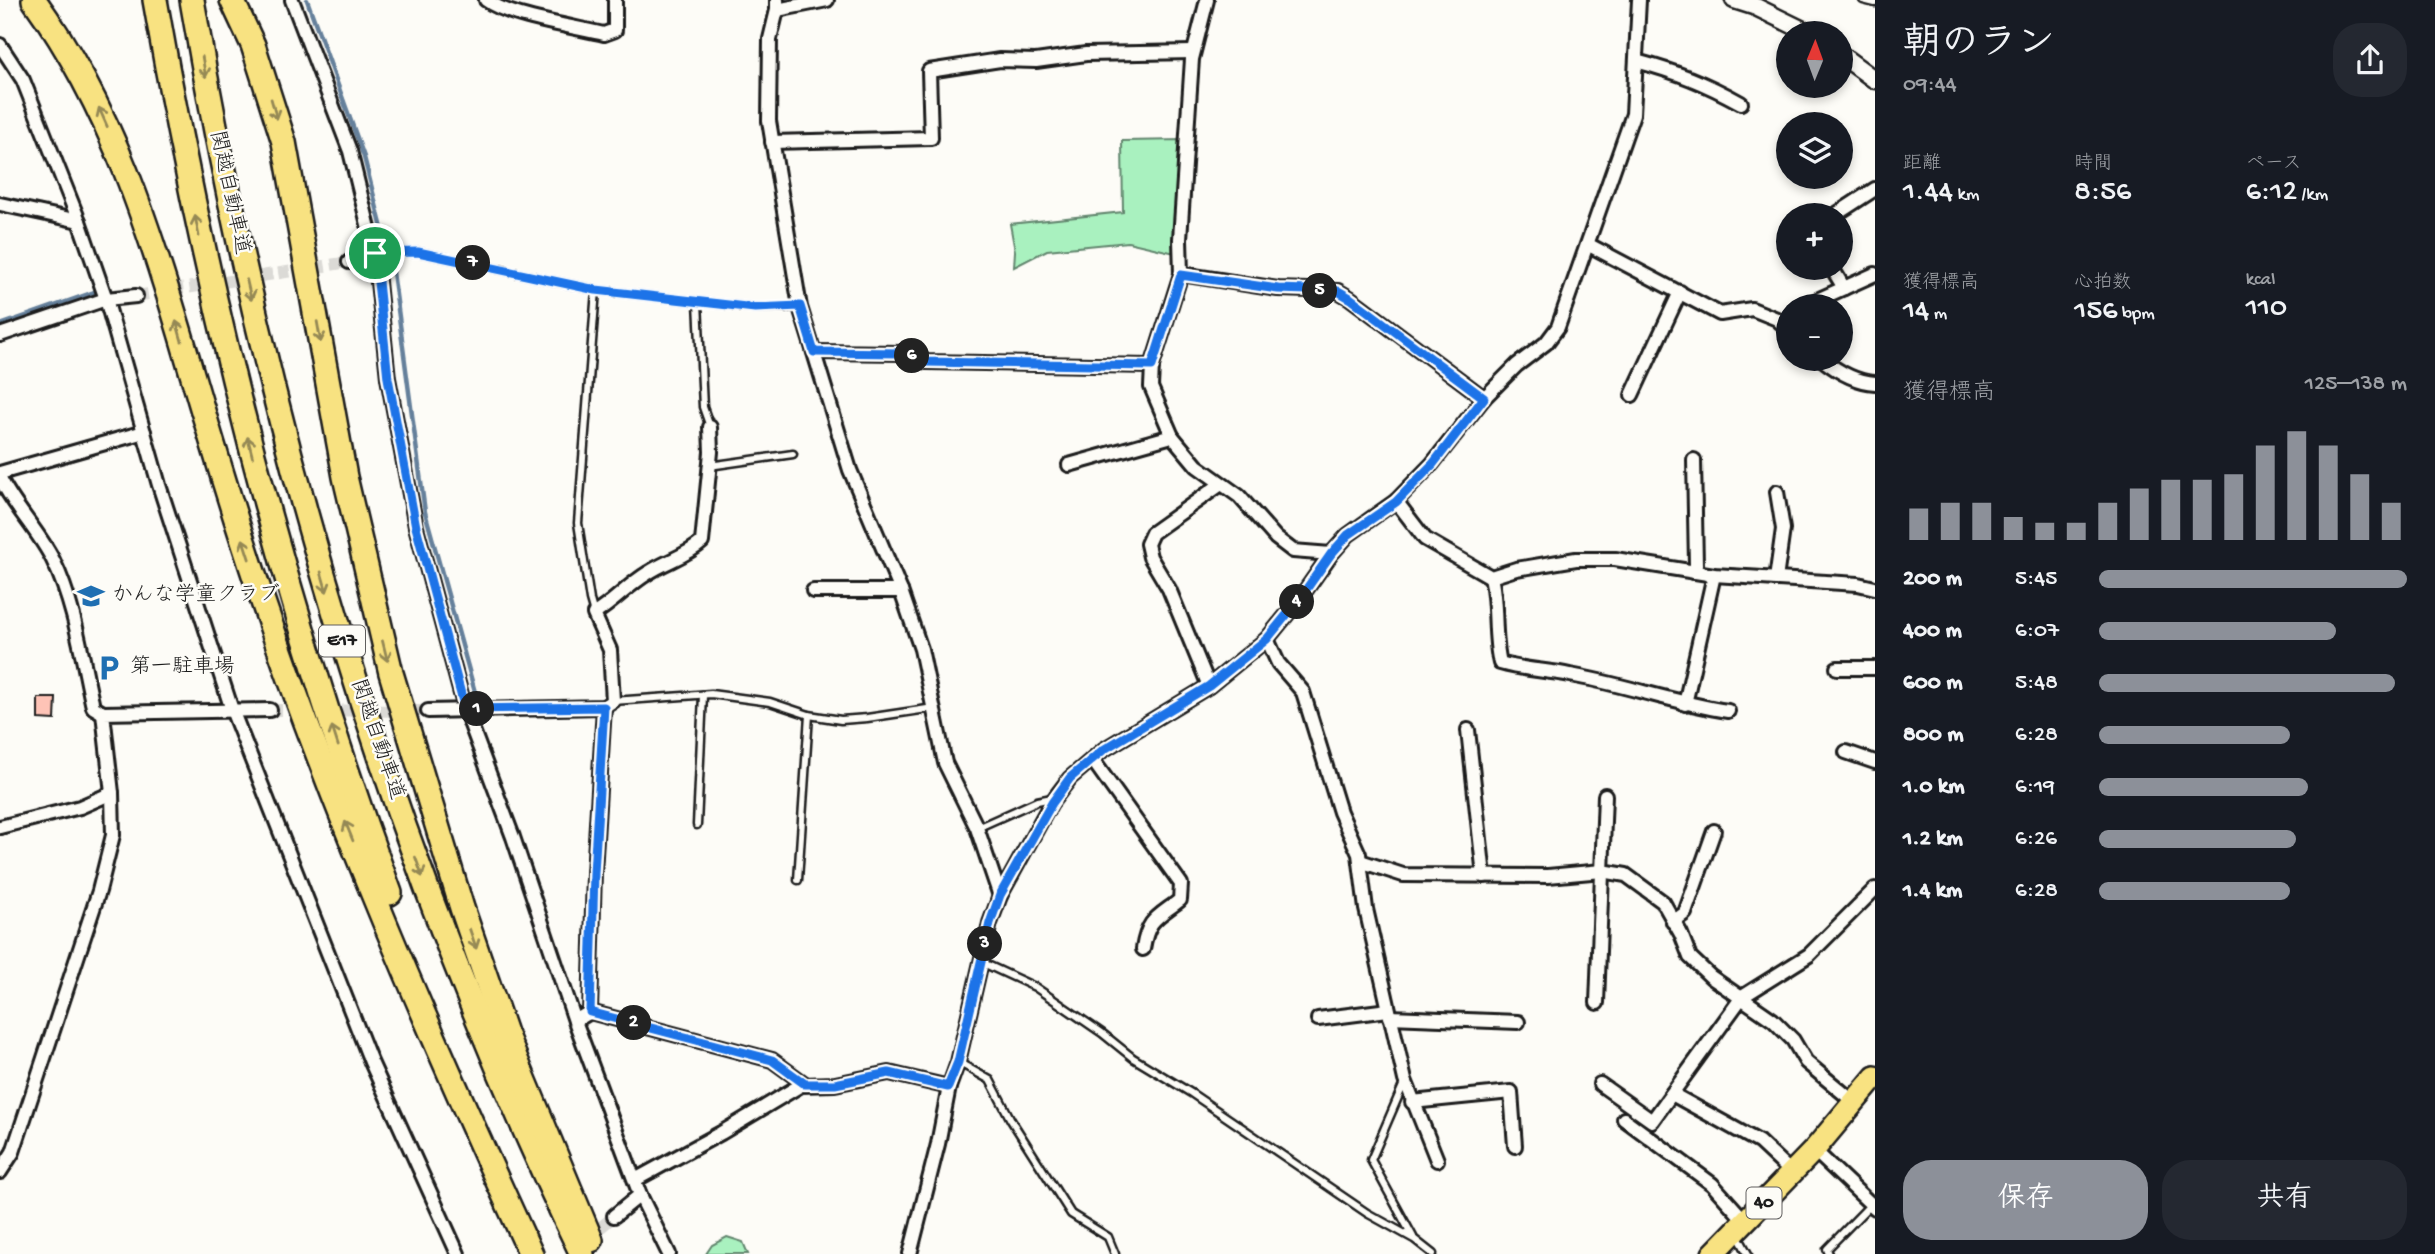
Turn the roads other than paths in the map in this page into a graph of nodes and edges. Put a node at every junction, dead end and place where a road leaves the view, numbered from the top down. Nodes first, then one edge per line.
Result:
1 (34, 0) edge
2 (155, 0) edge
3 (192, 0) edge
4 (232, 0) edge
5 (292, 0) edge
6 (486, 0) edge
7 (615, 0) edge
8 (827, 0) edge
9 (1207, 0) edge
10 (1639, 0) edge
11 (1734, 0) edge
12 (1863, 0) edge
13 (1875, 3) edge
14 (777, 5) edge
15 (1785, 21) edge
16 (0, 45) edge
17 (1193, 52) junction
18 (1636, 61) junction
19 (1853, 64) edge
20 (1875, 80) edge
21 (1741, 103) dead end
22 (772, 142) junction
23 (1875, 189) edge
24 (1853, 203) edge
25 (0, 204) edge
26 (79, 221) junction
27 (1589, 245) junction
28 (378, 253) junction
29 (349, 262) tunnel mouth
30 (1875, 274) edge
31 (1181, 275) junction
32 (1839, 280) edge
33 (1844, 288) junction
34 (596, 290) junction
35 (1680, 292) junction
36 (1831, 294) edge
37 (136, 296) tunnel mouth
38 (106, 299) junction
39 (698, 302) junction
40 (800, 306) junction
41 (1776, 314) edge
42 (0, 335) edge
43 (814, 352) junction
44 (1152, 366) junction
45 (1839, 371) edge
46 (1875, 383) edge
47 (1632, 395) dead end
48 (1484, 398) junction
49 (710, 427) joint
50 (144, 432) junction
51 (1172, 436) junction
52 (793, 454) dead end
53 (1694, 460) dead end
54 (1069, 465) dead end
55 (709, 466) junction
56 (0, 475) edge
57 (1221, 484) junction
58 (1777, 492) dead end
59 (1396, 502) junction
60 (1331, 554) junction
61 (1694, 572) junction
62 (1714, 575) junction
63 (1491, 576) junction
64 (1776, 579) junction
65 (1875, 589) edge
66 (813, 591) dead end
67 (901, 591) junction
68 (594, 614) junction
69 (1267, 639) junction
70 (1837, 668) dead end
71 (1875, 668) edge
72 (1209, 686) junction
73 (703, 695) junction
74 (609, 704) junction
75 (1685, 704) junction
76 (934, 708) junction
77 (465, 709) junction
78 (232, 710) junction
79 (270, 710) tunnel mouth
80 (428, 711) tunnel mouth
81 (1728, 711) dead end
82 (103, 713) junction
83 (809, 715) junction
84 (1468, 730) dead end
85 (1846, 752) dead end
86 (1092, 760) junction
87 (1875, 762) edge
88 (112, 793) junction
89 (1605, 795) dead end
90 (1056, 797) junction
91 (697, 825) dead end
92 (0, 827) edge
93 (977, 828) junction
94 (1714, 831) dead end
95 (1360, 861) junction
96 (1602, 871) junction
97 (1484, 876) junction
98 (798, 880) dead end
99 (1875, 889) edge
100 (1000, 895) junction
101 (1674, 922) junction
102 (1143, 949) dead end
103 (981, 962) junction
104 (1742, 997) junction
105 (1597, 1003) dead end
106 (590, 1012) junction
107 (1389, 1013) junction
108 (1318, 1019) dead end
109 (575, 1021) junction
110 (1518, 1022) dead end
111 (958, 1062) junction
112 (1875, 1077) edge
113 (1405, 1080) junction
114 (805, 1084) junction
115 (1600, 1084) dead end
116 (948, 1087) junction
117 (1672, 1094) junction
118 (1412, 1102) junction
119 (1854, 1102) junction
120 (1624, 1119) dead end
121 (1515, 1146) dead end
122 (1814, 1150) junction
123 (1437, 1160) dead end
124 (0, 1172) edge
125 (1792, 1173) junction
126 (635, 1180) junction
127 (640, 1195) junction
128 (1873, 1206) edge
129 (614, 1216) tunnel mouth
130 (1741, 1227) junction
131 (1414, 1239) junction
132 (458, 1254) edge
133 (531, 1254) edge
134 (542, 1254) edge
135 (582, 1254) edge
136 (596, 1254) edge
137 (669, 1254) edge
138 (910, 1254) edge
139 (1115, 1254) edge
140 (1433, 1254) edge
141 (1713, 1254) edge
142 (1748, 1254) edge
143 (1829, 1254) edge

133 -> 1 highway
134 -> 2 highway, 関越自動車道 / E17
3 -> 135 highway, 関越自動車道 / E17
4 -> 136 highway
5 - 28 street
6 - 7 street
8 - 14 street
9 - 17 street
10 - 18 street
11 - 15 street
12 - 13 lane
14 - 22 street
16 - 26 street
17 - 22 street
17 - 31 street
18 - 21 street
18 - 27 street
19 - 20 street
22 - 40 street
23 - 24 street
25 - 26 street
26 - 38 street
27 - 35 street
27 - 48 street
28 - 29 street
28 - 34 lane
28 - 77 street
30 - 33 street
31 - 44 street
31 - 48 street
32 - 33 street
33 - 36 street
34 - 39 lane
34 - 68 lane
35 - 41 street
35 - 47 street
37 - 38 street
38 - 42 street
38 - 50 street
39 - 40 lane
39 - 49 lane
40 - 43 street
43 - 44 street
43 - 67 street
44 - 51 street
45 - 46 street
48 - 59 street
49 - 55 street
50 - 56 street
50 - 78 street
51 - 54 street
51 - 57 street
52 - 55 lane
53 - 61 street
55 - 68 street
56 - 82 street
57 - 60 street
57 - 72 street
58 - 64 street
59 - 60 street
59 - 63 street
60 - 69 street
61 - 62 street
61 - 63 street
62 - 64 street
62 - 75 street
63 - 75 street
64 - 65 street
66 - 67 street
67 - 76 street
68 - 74 street
69 - 72 street
69 - 95 street
70 - 71 street
72 - 86 street
73 - 74 lane
73 - 83 lane
73 - 91 lane
74 - 77 street
74 - 106 street
75 - 81 street
76 - 83 lane
76 - 93 street
77 - 80 street
77 - 109 street
78 - 79 street
78 - 82 street
78 - 132 street
82 - 88 street
83 - 98 lane
84 - 97 street
85 - 87 street
86 - 90 street
86 - 102 street
88 - 92 street
88 - 124 street
89 - 96 street
90 - 93 lane
90 - 100 street
93 - 100 street
94 - 101 street
95 - 97 street
95 - 107 street
96 - 97 street
96 - 101 street
96 - 105 street
99 - 104 street
100 - 103 street
101 - 104 street
103 - 111 street
103 - 131 lane
104 - 117 street
104 - 119 street
106 - 109 street
106 - 114 street
107 - 108 street
107 - 110 street
107 - 113 street
109 - 126 street
111 - 116 street
111 - 139 lane
112 - 119 main road, 40
113 - 118 street
113 - 131 lane
114 - 116 street
114 - 126 street
115 - 117 street
116 - 138 street
117 - 125 street
118 - 121 street
118 - 123 street
119 - 122 main road, 40
120 - 130 street
122 - 125 main road, 40
122 - 128 street
125 - 130 main road, 40
126 - 127 street
127 - 129 street
127 - 137 street
128 - 143 lane
130 - 141 main road, 40
130 - 142 lane
131 - 140 lane

